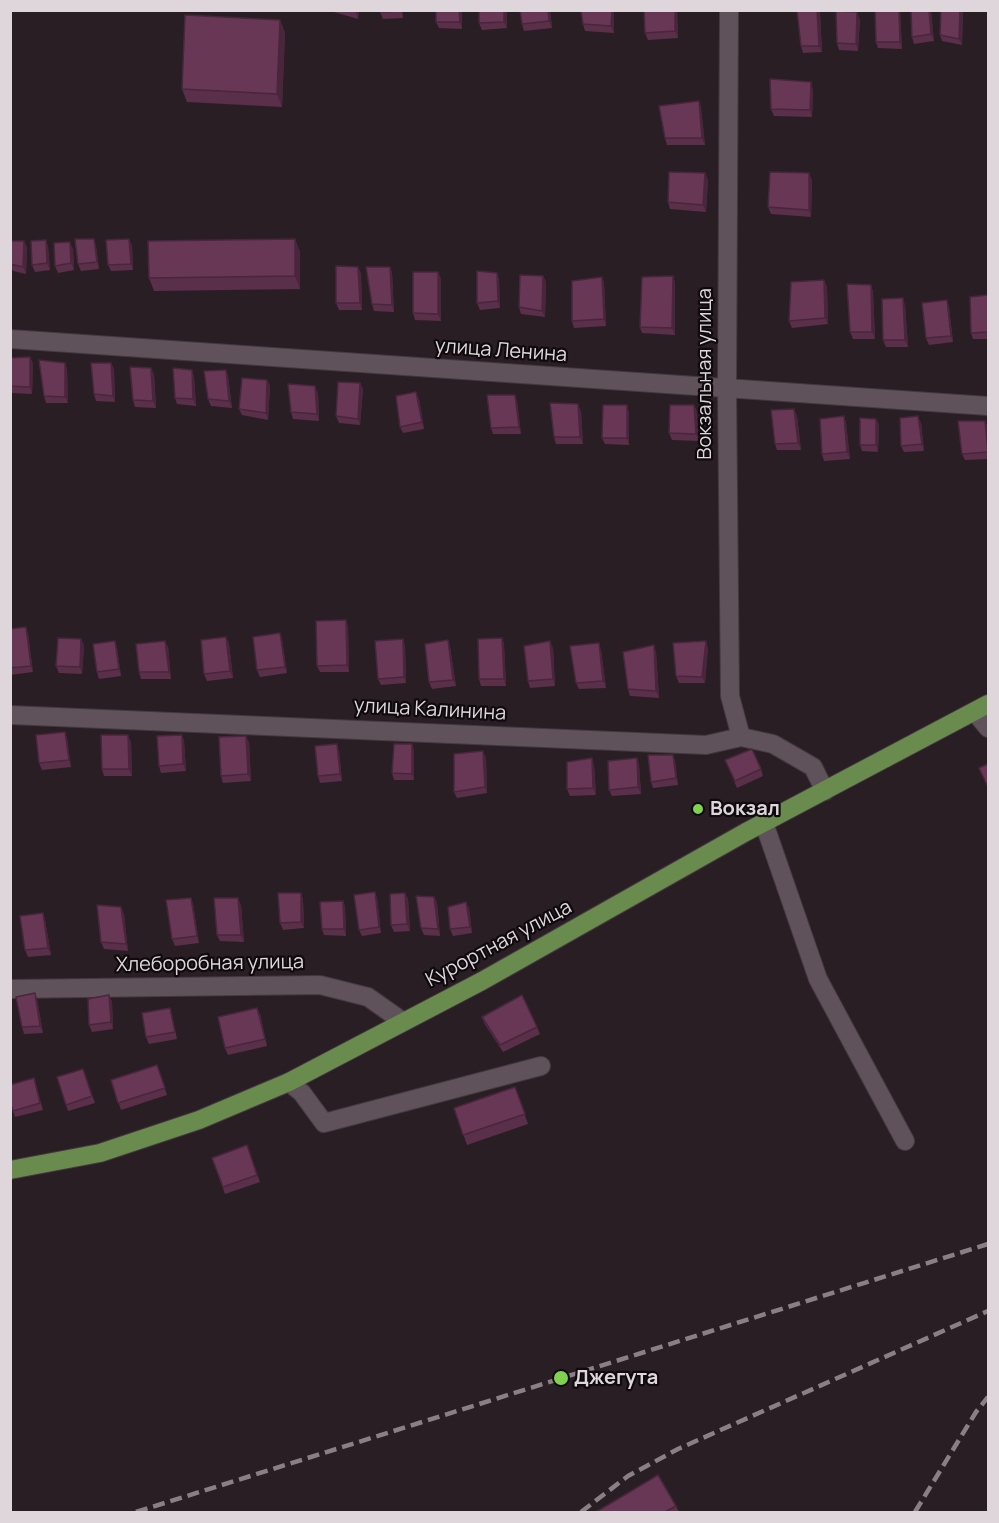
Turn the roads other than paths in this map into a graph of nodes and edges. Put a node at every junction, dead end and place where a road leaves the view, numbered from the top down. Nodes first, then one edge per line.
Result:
1 (729, 10) edge
2 (10, 339) edge
3 (727, 389) junction
4 (988, 406) edge
5 (982, 708) edge
6 (10, 715) edge
7 (988, 728) edge
8 (741, 737) junction
9 (825, 791) junction
10 (764, 823) junction
11 (10, 989) edge
12 (402, 1021) junction
13 (541, 1066) dead end
14 (289, 1082) junction
15 (905, 1141) dead end
16 (10, 1170) edge

1 - 3 street, Вокзальная улица
2 - 3 street, улица Ленина
3 - 4 street, улица Ленина
3 - 8 street, Вокзальная улица
5 - 7 street
5 - 9 main road, Курортная улица
6 - 8 street, улица Калинина
8 - 9 street, улица Калинина
9 - 10 main road, Курортная улица
10 - 12 main road, Курортная улица
10 - 15 street
11 - 12 street, Хлеборобная улица
12 - 14 main road, Курортная улица
13 - 14 street
14 - 16 main road, Курортная улица

